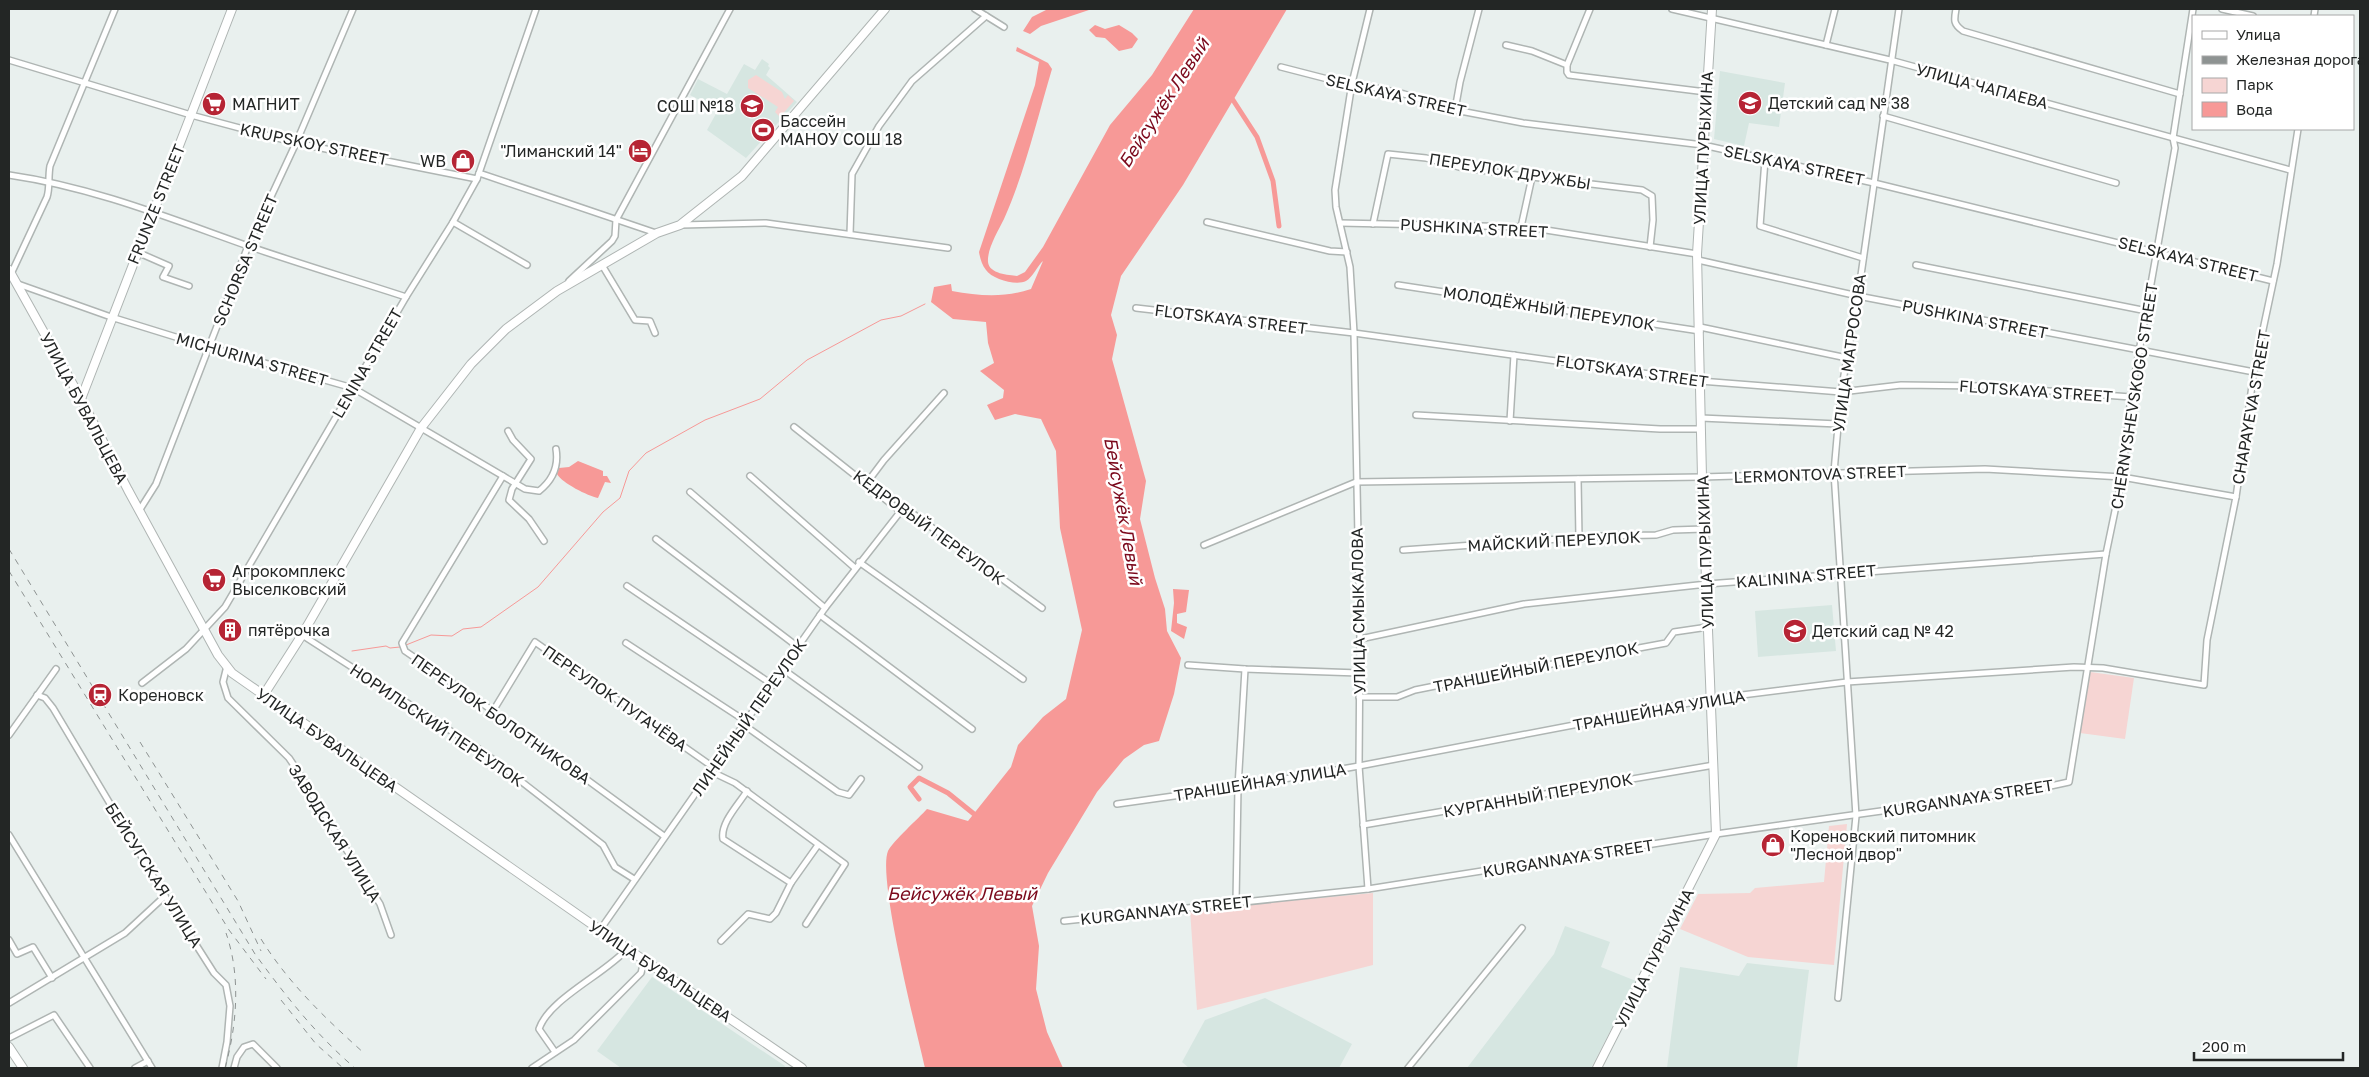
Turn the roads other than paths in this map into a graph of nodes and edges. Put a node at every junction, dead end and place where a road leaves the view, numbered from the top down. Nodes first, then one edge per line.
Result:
1 (115, 9) edge
2 (232, 9) edge
3 (353, 9) edge
4 (536, 9) edge
5 (730, 9) edge
6 (885, 9) edge
7 (976, 9) edge
8 (1370, 9) edge
9 (1480, 9) edge
10 (1590, 9) edge
11 (1672, 9) edge
12 (1712, 9) edge
13 (1836, 9) edge
14 (1899, 9) edge
15 (1956, 9) edge
16 (2222, 9) edge
17 (2249, 15) edge
18 (986, 16) junction
19 (2192, 16) edge
20 (1710, 18) junction
21 (1004, 27) dead end
22 (1506, 45) dead end
23 (1826, 45) junction
24 (9, 60) edge
25 (1890, 60) junction
26 (1567, 65) junction
27 (1281, 66) dead end
28 (83, 82) junction
29 (1352, 83) junction
30 (1706, 92) junction
31 (2180, 94) junction
32 (1455, 110) junction
33 (191, 115) junction
34 (1883, 116) junction
35 (2298, 130) edge
36 (2173, 138) junction
37 (296, 143) junction
38 (1703, 145) junction
39 (1765, 160) junction
40 (2290, 170) junction
41 (9, 175) edge
42 (478, 176) junction
43 (1532, 177) junction
44 (48, 181) junction
45 (1874, 183) junction
46 (2116, 183) dead end
47 (153, 211) junction
48 (616, 220) junction
49 (453, 222) junction
50 (1208, 222) dead end
51 (1340, 223) junction
52 (1373, 224) junction
53 (680, 225) junction
54 (1521, 227) junction
55 (657, 233) junction
56 (850, 234) junction
57 (248, 246) junction
58 (1650, 246) junction
59 (948, 248) dead end
60 (2158, 251) junction
61 (137, 252) junction
62 (1347, 252) junction
63 (1697, 257) junction
64 (1863, 258) junction
65 (527, 265) dead end
66 (602, 265) junction
67 (1916, 265) dead end
68 (10, 272) edge
69 (2273, 281) junction
70 (17, 284) junction
71 (189, 286) dead end
72 (1398, 286) dead end
73 (557, 291) junction
74 (1858, 296) junction
75 (406, 297) junction
76 (1136, 308) dead end
77 (2147, 311) junction
78 (111, 317) junction
79 (1700, 329) junction
80 (655, 333) dead end
81 (1354, 333) junction
82 (208, 347) junction
83 (2140, 351) junction
84 (1514, 355) junction
85 (1847, 358) junction
86 (2254, 372) junction
87 (1700, 381) junction
88 (353, 388) junction
89 (1841, 392) junction
90 (944, 393) dead end
91 (2131, 397) junction
92 (81, 399) junction
93 (1416, 415) dead end
94 (1701, 418) junction
95 (1510, 421) junction
96 (1838, 424) junction
97 (794, 426) dead end
98 (421, 428) junction
99 (1702, 429) junction
100 (508, 431) dead end
101 (556, 449) dead end
102 (1834, 472) junction
103 (503, 476) junction
104 (750, 476) dead end
105 (1702, 477) junction
106 (2122, 477) junction
107 (1578, 479) junction
108 (1356, 482) junction
109 (515, 484) junction
110 (866, 484) junction
111 (690, 492) dead end
112 (2236, 497) junction
113 (902, 509) junction
114 (139, 511) junction
115 (1704, 529) junction
116 (1579, 538) junction
117 (656, 539) dead end
118 (544, 541) dead end
119 (1204, 545) dead end
120 (1403, 550) dead end
121 (2106, 554) junction
122 (859, 562) junction
123 (855, 568) junction
124 (1841, 573) junction
125 (1706, 584) junction
126 (627, 586) dead end
127 (825, 608) junction
128 (1042, 608) dead end
129 (820, 615) junction
130 (1708, 627) junction
131 (205, 630) junction
132 (302, 634) junction
133 (1360, 640) junction
134 (626, 643) dead end
135 (798, 647) junction
136 (1188, 665) dead end
137 (227, 666) junction
138 (2088, 668) junction
139 (56, 669) dead end
140 (1245, 669) junction
141 (784, 670) junction
142 (1359, 673) junction
143 (1023, 679) dead end
144 (1847, 682) junction
145 (142, 683) dead end
146 (773, 685) junction
147 (2204, 685) joint
148 (37, 695) junction
149 (262, 696) junction
150 (1359, 697) junction
151 (1710, 699) junction
152 (493, 711) junction
153 (745, 723) junction
154 (972, 729) dead end
155 (9, 735) edge
156 (1714, 765) junction
157 (1359, 766) junction
158 (920, 767) dead end
159 (712, 769) junction
160 (861, 779) dead end
161 (2069, 782) joint
162 (1238, 787) junction
163 (747, 791) junction
164 (1117, 804) dead end
165 (1856, 816) junction
166 (1363, 825) junction
167 (1716, 834) junction
168 (9, 835) edge
169 (664, 836) junction
170 (818, 845) junction
171 (634, 879) junction
172 (791, 884) junction
173 (1368, 889) junction
174 (165, 896) junction
175 (1236, 902) junction
176 (1064, 921) dead end
177 (806, 924) dead end
178 (1522, 928) dead end
179 (600, 930) junction
180 (391, 935) dead end
181 (9, 940) edge
182 (721, 941) dead end
183 (627, 950) junction
184 (85, 958) junction
185 (644, 961) junction
186 (52, 978) junction
187 (1838, 998) dead end
188 (9, 1003) edge
189 (9, 1038) edge
190 (9, 1047) edge
191 (555, 1052) junction
192 (148, 1061) junction
193 (23, 1068) edge
194 (90, 1068) edge
195 (136, 1068) edge
196 (152, 1068) edge
197 (222, 1068) edge
198 (234, 1068) edge
199 (277, 1068) edge
200 (532, 1068) edge
201 (802, 1068) edge
202 (1408, 1068) edge
203 (1598, 1068) edge

1 - 28 street
2 - 33 main road, FRUNZE STREET
3 - 37 street, SCHORSA STREET
4 - 42 street, LENINA STREET
5 - 48 street
6 - 53 main road
7 - 18 street
8 - 29 street, УЛИЦА СМЫКАЛОВА
9 - 32 street
10 - 26 street
11 - 20 street, УЛИЦА ЧАПАЕВА
12 - 20 main road, УЛИЦА ПУРЫХИНА
13 - 23 street
14 - 25 street, УЛИЦА МАТРОСОВА
15 - 31 street
16 - 17 street
18 - 21 street
18 - 56 street
19 - 31 street, CHERNYSHEVSKOGO STREET
20 - 23 street, УЛИЦА ЧАПАЕВА
20 - 30 main road, УЛИЦА ПУРЫХИНА
22 - 26 street
23 - 25 street, УЛИЦА ЧАПАЕВА
24 - 28 street, KRUPSKOY STREET
25 - 34 street, УЛИЦА МАТРОСОВА
25 - 36 street, УЛИЦА ЧАПАЕВА
26 - 30 street
27 - 29 street, SELSKAYA STREET
28 - 33 street, KRUPSKOY STREET
28 - 44 street
29 - 32 street, SELSKAYA STREET
29 - 51 street, УЛИЦА СМЫКАЛОВА
30 - 38 main road, УЛИЦА ПУРЫХИНА
31 - 36 street, CHERNYSHEVSKOGO STREET
32 - 38 street, SELSKAYA STREET
33 - 37 street, KRUPSKOY STREET
33 - 47 main road, FRUNZE STREET
34 - 45 street, УЛИЦА МАТРОСОВА
34 - 46 street
35 - 40 street, CHAPAYEVA STREET
36 - 40 street, УЛИЦА ЧАПАЕВА
36 - 60 street, CHERNYSHEVSKOGO STREET
37 - 42 street, KRUPSKOY STREET
37 - 57 street, SCHORSA STREET
38 - 39 street, SELSKAYA STREET
38 - 63 main road, УЛИЦА ПУРЫХИНА
39 - 45 street, SELSKAYA STREET
39 - 64 street
40 - 69 street, CHAPAYEVA STREET
41 - 44 street
42 - 48 street, KRUPSKOY STREET
42 - 49 street, LENINA STREET
43 - 52 street, ПЕРЕУЛОК ДРУЖБЫ
43 - 54 street
43 - 58 street, ПЕРЕУЛОК ДРУЖБЫ
44 - 47 street
44 - 68 street
45 - 60 street, SELSKAYA STREET
45 - 64 street, УЛИЦА МАТРОСОВА
47 - 57 street
47 - 61 main road, FRUNZE STREET
48 - 55 street, KRUPSKOY STREET
48 - 73 street
49 - 65 street
49 - 75 street, LENINA STREET
50 - 62 street
51 - 52 street, PUSHKINA STREET
51 - 62 street, УЛИЦА СМЫКАЛОВА
52 - 54 street, PUSHKINA STREET
53 - 55 main road
53 - 56 street
54 - 58 street, PUSHKINA STREET
55 - 66 main road
56 - 59 street
57 - 75 street
57 - 82 street, SCHORSA STREET
58 - 63 street, PUSHKINA STREET
60 - 69 street, SELSKAYA STREET
60 - 77 street, CHERNYSHEVSKOGO STREET
61 - 71 street
61 - 78 main road, FRUNZE STREET
62 - 81 street, УЛИЦА СМЫКАЛОВА
63 - 74 street, PUSHKINA STREET
63 - 79 main road, УЛИЦА ПУРЫХИНА
64 - 74 street, УЛИЦА МАТРОСОВА
66 - 73 main road
66 - 80 street
67 - 77 street
68 - 70 main road, УЛИЦА БУВАЛЬЦЕВА
69 - 86 street, CHAPAYEVA STREET
70 - 78 street, MICHURINA STREET
70 - 92 main road, УЛИЦА БУВАЛЬЦЕВА
72 - 79 street, МОЛОДЁЖНЫЙ ПЕРЕУЛОК
73 - 98 main road
74 - 83 street, PUSHKINA STREET
74 - 85 street, УЛИЦА МАТРОСОВА
75 - 88 street, LENINA STREET
76 - 81 street, FLOTSKAYA STREET
77 - 83 street, CHERNYSHEVSKOGO STREET
78 - 82 street, MICHURINA STREET
78 - 92 main road, FRUNZE STREET
79 - 85 street, МОЛОДЁЖНЫЙ ПЕРЕУЛОК
79 - 87 main road, УЛИЦА ПУРЫХИНА
81 - 84 street, FLOTSKAYA STREET
81 - 108 street, УЛИЦА СМЫКАЛОВА
82 - 88 street, MICHURINA STREET
82 - 114 street, SCHORSA STREET
83 - 86 street, PUSHKINA STREET
83 - 91 street, CHERNYSHEVSKOGO STREET
84 - 87 street, FLOTSKAYA STREET
84 - 95 street
85 - 89 street, УЛИЦА МАТРОСОВА
86 - 112 street, CHAPAYEVA STREET
87 - 89 street, FLOTSKAYA STREET
87 - 94 main road, УЛИЦА ПУРЫХИНА
88 - 98 street, MICHURINA STREET
88 - 131 street, LENINA STREET
89 - 91 street, FLOTSKAYA STREET
89 - 96 street, УЛИЦА МАТРОСОВА
90 - 110 street
91 - 106 street, CHERNYSHEVSKOGO STREET
92 - 114 main road, УЛИЦА БУВАЛЬЦЕВА
93 - 95 street
94 - 96 street
94 - 99 main road, УЛИЦА ПУРЫХИНА
95 - 99 street
96 - 102 street, УЛИЦА МАТРОСОВА
97 - 110 street, КЕДРОВЫЙ ПЕРЕУЛОК
98 - 103 street, MICHURINA STREET
98 - 132 main road
99 - 105 main road, УЛИЦА ПУРЫХИНА
100 - 109 street
101 - 109 street, MICHURINA STREET
102 - 105 street, LERMONTOVA STREET
102 - 106 street, LERMONTOVA STREET
102 - 124 street, УЛИЦА МАТРОСОВА
103 - 109 street, MICHURINA STREET
103 - 152 street, ПЕРЕУЛОК БОЛОТНИКОВА
104 - 123 street
105 - 107 street, LERMONTOVA STREET
105 - 115 main road, УЛИЦА ПУРЫХИНА
106 - 112 street, LERMONTOVA STREET
106 - 121 street, CHERNYSHEVSKOGO STREET
107 - 108 street, LERMONTOVA STREET
107 - 116 street
108 - 119 street, LERMONTOVA STREET
108 - 133 street, УЛИЦА СМЫКАЛОВА
109 - 118 street
110 - 113 street, КЕДРОВЫЙ ПЕРЕУЛОК
111 - 127 street
112 - 147 street, CHAPAYEVA STREET
113 - 122 street, ЛИНЕЙНЫЙ ПЕРЕУЛОК
113 - 128 street, КЕДРОВЫЙ ПЕРЕУЛОК
114 - 131 main road, УЛИЦА БУВАЛЬЦЕВА
115 - 116 street, МАЙСКИЙ ПЕРЕУЛОК
115 - 125 main road, УЛИЦА ПУРЫХИНА
116 - 120 street, МАЙСКИЙ ПЕРЕУЛОК
117 - 135 street
121 - 124 street, KALININA STREET
121 - 138 street, CHERNYSHEVSKOGO STREET
122 - 123 street, ЛИНЕЙНЫЙ ПЕРЕУЛОК
122 - 143 street
123 - 127 street, ЛИНЕЙНЫЙ ПЕРЕУЛОК
124 - 125 street, KALININA STREET
124 - 144 street, УЛИЦА МАТРОСОВА
125 - 130 main road, УЛИЦА ПУРЫХИНА
125 - 133 street, KALININA STREET
126 - 146 street
127 - 129 street, ЛИНЕЙНЫЙ ПЕРЕУЛОК
129 - 135 street, ЛИНЕЙНЫЙ ПЕРЕУЛОК
129 - 154 street
130 - 150 street, ТРАНШЕЙНЫЙ ПЕРЕУЛОК
130 - 151 main road, УЛИЦА ПУРЫХИНА
131 - 137 main road, УЛИЦА БУВАЛЬЦЕВА
131 - 145 street, LENINA STREET
132 - 149 main road
132 - 171 street, НОРИЛЬСКИЙ ПЕРЕУЛОК
133 - 142 street, УЛИЦА СМЫКАЛОВА
134 - 153 street
135 - 141 street, ЛИНЕЙНЫЙ ПЕРЕУЛОК
136 - 140 street
137 - 149 main road, УЛИЦА БУВАЛЬЦЕВА
137 - 180 street, ЗАВОДСКАЯ УЛИЦА
138 - 144 street, ТРАНШЕЙНАЯ УЛИЦА
138 - 147 street, ТРАНШЕЙНАЯ УЛИЦА
138 - 161 street, CHERNYSHEVSKOGO STREET
139 - 148 street
140 - 142 street
140 - 162 street
141 - 146 street, ЛИНЕЙНЫЙ ПЕРЕУЛОК
141 - 158 street
142 - 150 street, УЛИЦА СМЫКАЛОВА
144 - 151 street, ТРАНШЕЙНАЯ УЛИЦА
144 - 165 street, УЛИЦА МАТРОСОВА
146 - 153 street, ЛИНЕЙНЫЙ ПЕРЕУЛОК
148 - 155 street
148 - 174 street, БЕЙСУГСКАЯ УЛИЦА
149 - 179 main road, УЛИЦА БУВАЛЬЦЕВА
150 - 157 street, УЛИЦА СМЫКАЛОВА
151 - 156 main road, УЛИЦА ПУРЫХИНА
151 - 157 street, ТРАНШЕЙНАЯ УЛИЦА
152 - 159 street, ПЕРЕУЛОК ПУГАЧЁВА
152 - 169 street, ПЕРЕУЛОК БОЛОТНИКОВА
153 - 159 street, ЛИНЕЙНЫЙ ПЕРЕУЛОК
153 - 160 street
156 - 166 street, КУРГАННЫЙ ПЕРЕУЛОК
156 - 167 main road, УЛИЦА ПУРЫХИНА
157 - 162 street, ТРАНШЕЙНАЯ УЛИЦА
157 - 166 street, УЛИЦА СМЫКАЛОВА
159 - 163 street
159 - 169 street, ЛИНЕЙНЫЙ ПЕРЕУЛОК
161 - 165 street, KURGANNAYA STREET
162 - 164 street, ТРАНШЕЙНАЯ УЛИЦА
162 - 175 street
163 - 170 street
163 - 172 street
165 - 167 street, KURGANNAYA STREET
165 - 187 street, УЛИЦА МАТРОСОВА
166 - 173 street, УЛИЦА СМЫКАЛОВА
167 - 173 street, KURGANNAYA STREET
167 - 203 main road, УЛИЦА ПУРЫХИНА
168 - 184 street
169 - 171 street, ЛИНЕЙНЫЙ ПЕРЕУЛОК
170 - 172 street
170 - 177 street
171 - 179 street, ЛИНЕЙНЫЙ ПЕРЕУЛОК
172 - 182 street
173 - 175 street, KURGANNAYA STREET
174 - 184 street
174 - 197 street, БЕЙСУГСКАЯ УЛИЦА
175 - 176 street, KURGANNAYA STREET
178 - 202 street
179 - 183 main road, УЛИЦА БУВАЛЬЦЕВА
181 - 186 street
183 - 185 main road, УЛИЦА БУВАЛЬЦЕВА
183 - 191 street
184 - 186 street
184 - 192 street
185 - 191 street
185 - 201 main road, УЛИЦА БУВАЛЬЦЕВА
186 - 188 street
189 - 194 street
190 - 193 main road
191 - 200 street
192 - 195 street
192 - 196 street
198 - 199 street

